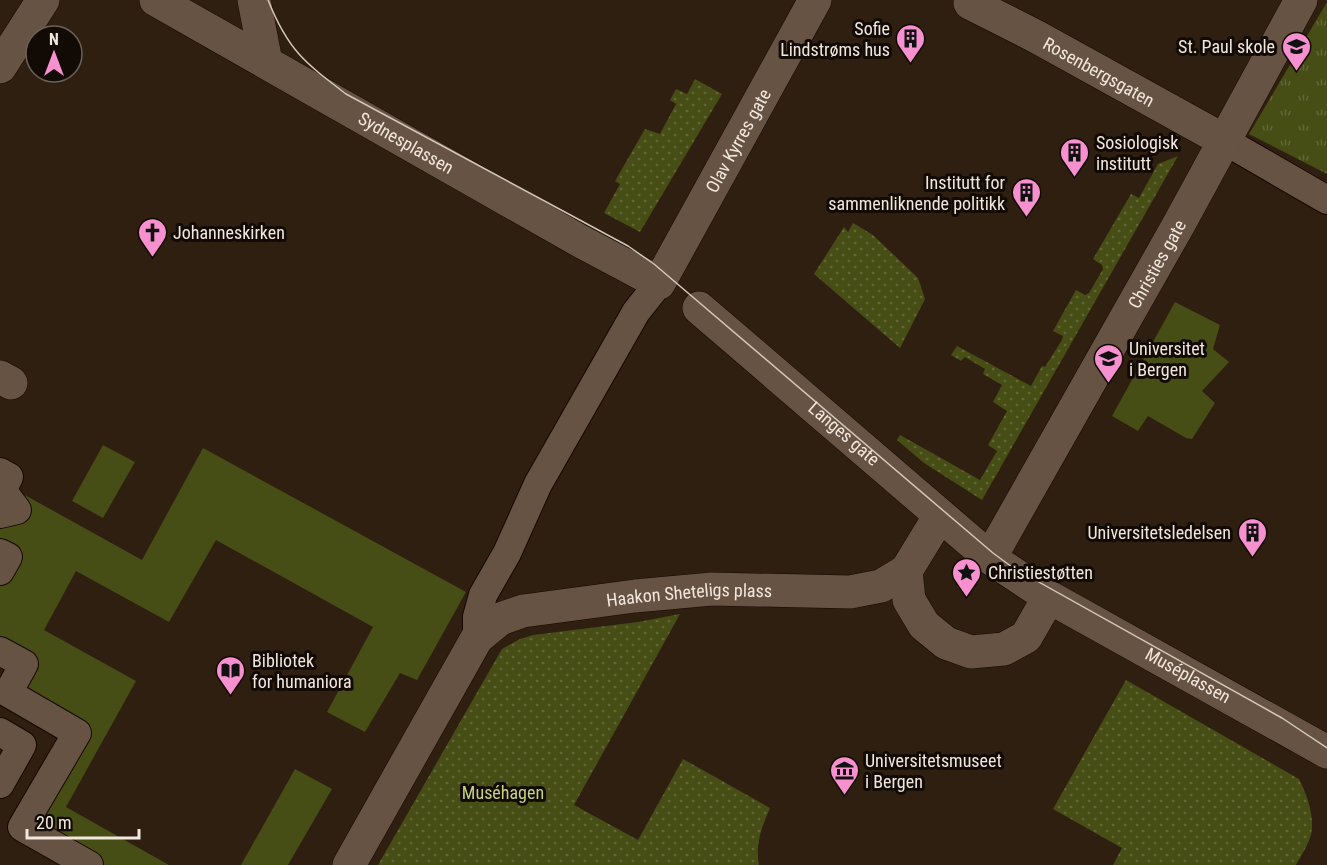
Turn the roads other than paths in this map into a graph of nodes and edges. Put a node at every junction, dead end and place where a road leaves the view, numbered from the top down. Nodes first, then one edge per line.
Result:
1 (43, 0) edge
2 (156, 0) edge
3 (254, 0) edge
4 (815, 0) edge
5 (1300, 0) edge
6 (970, 3) dead end
7 (266, 62) junction
8 (0, 67) edge
9 (1225, 141) junction
10 (1327, 200) edge
11 (659, 283) junction
12 (699, 308) dead end
13 (0, 472) edge
14 (0, 514) edge
15 (939, 517) junction
16 (0, 553) edge
17 (990, 558) junction
18 (0, 571) edge
19 (906, 571) junction
20 (1049, 597) junction
21 (477, 638) junction
22 (0, 651) edge
23 (0, 732) edge
24 (1327, 752) edge
25 (0, 784) edge
26 (88, 865) edge
27 (349, 865) edge

1 - 8 street
2 - 7 street, Sydnesplassen
3 - 7 street
4 - 11 street, Olav Kyrres gate
5 - 9 street, Christies gate
6 - 9 street, Rosenbergsgaten
7 - 11 street, Sydnesplassen
9 - 10 street
9 - 17 street, Christies gate
11 - 21 street, Haakon Sheteligs plass
12 - 15 street, Langes gate
13 - 14 street
15 - 17 street, Langes gate
15 - 19 street
16 - 18 street
17 - 20 street, Muséplassen
19 - 20 street
19 - 21 street, Haakon Sheteligs plass
20 - 24 street, Muséplassen
21 - 27 street, Haakon Sheteligs plass
22 - 26 street
23 - 25 street

